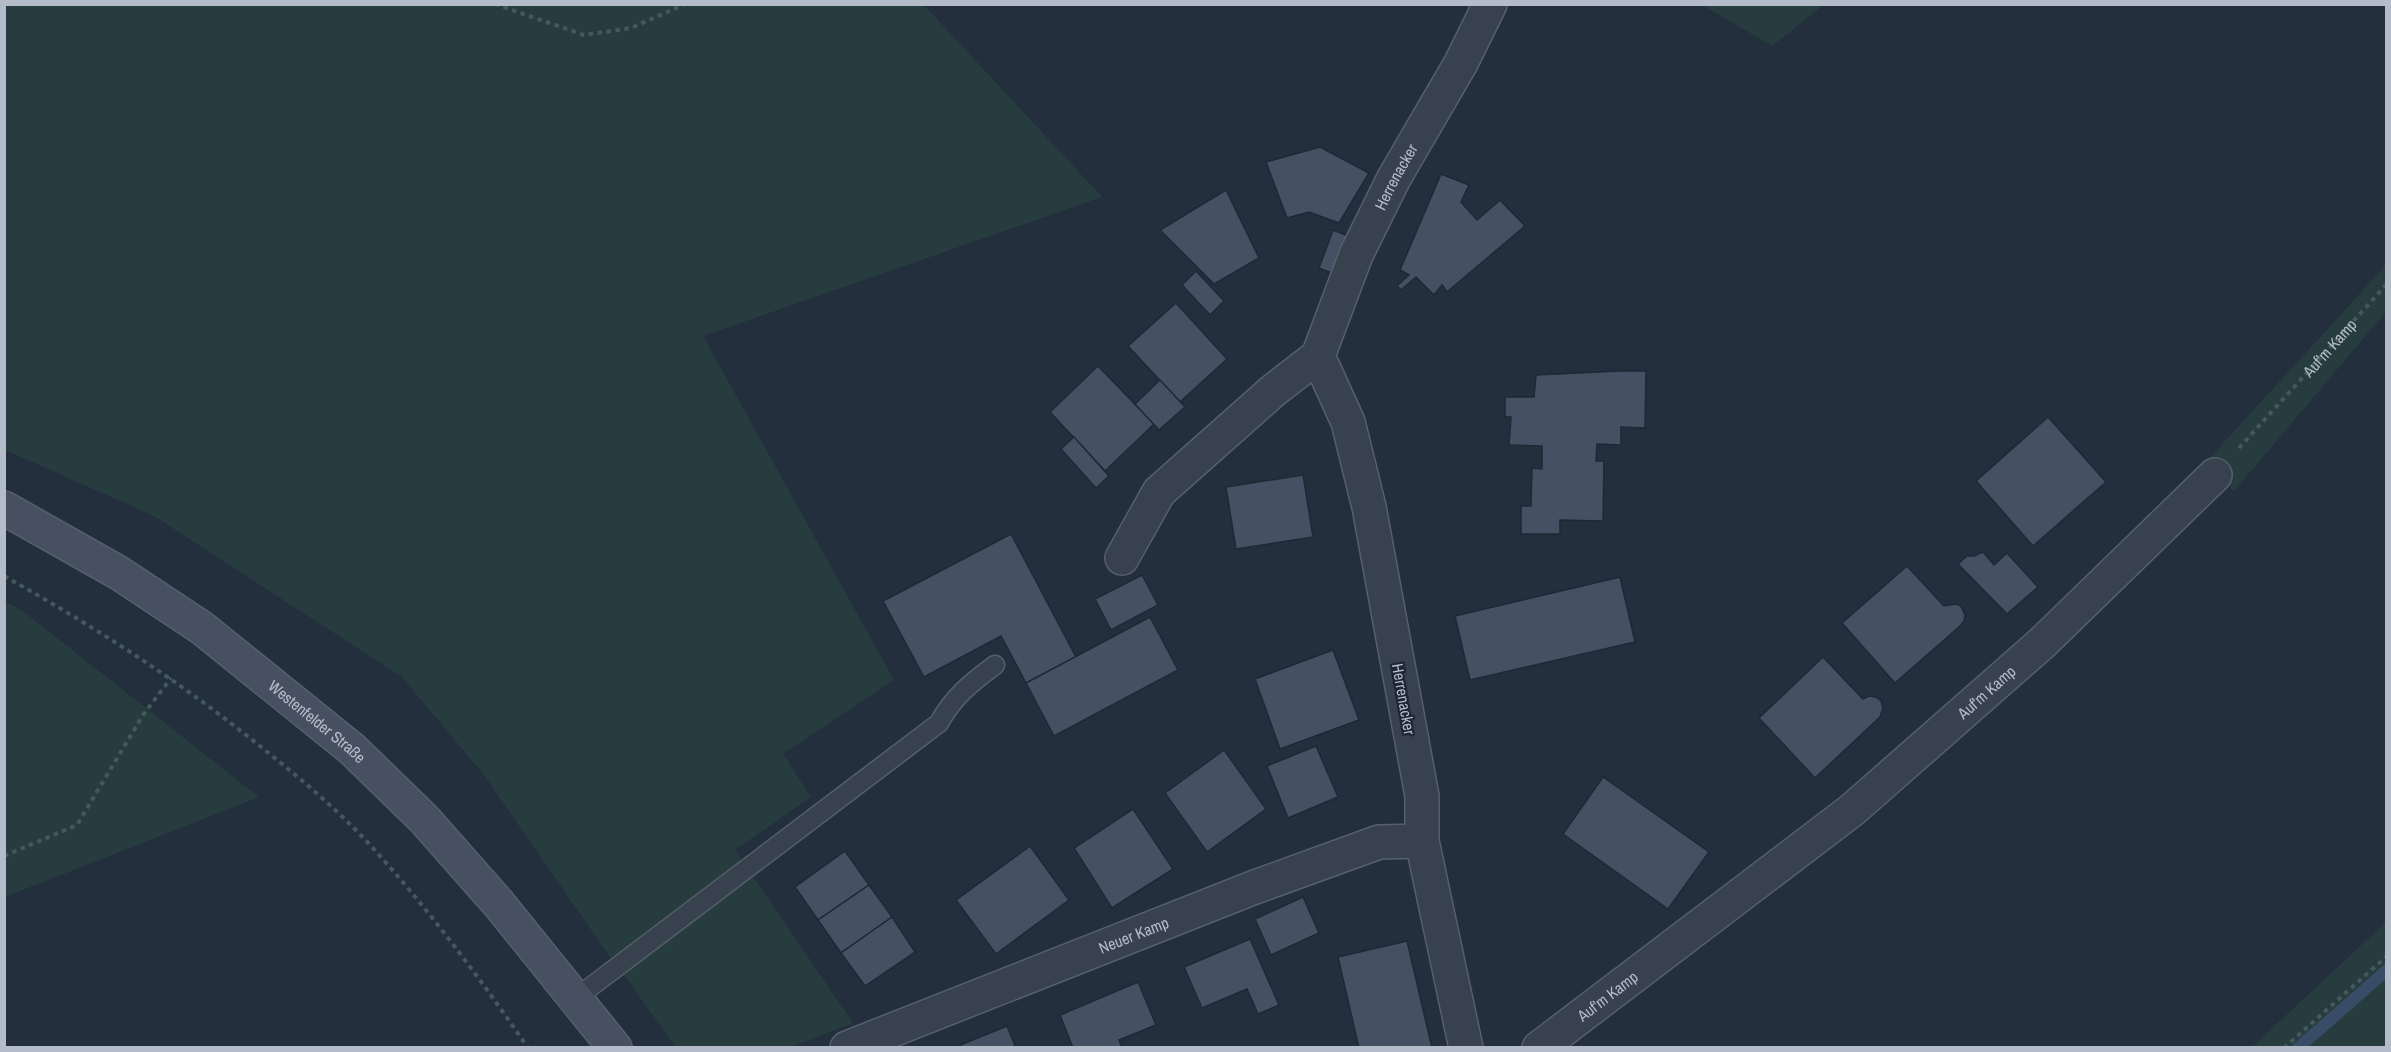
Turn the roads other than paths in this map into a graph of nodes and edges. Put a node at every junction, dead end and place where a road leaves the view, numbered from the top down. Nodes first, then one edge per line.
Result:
1 (1490, 4) edge
2 (1318, 356) junction
3 (2215, 475) road end
4 (4, 508) edge
5 (1122, 558) dead end
6 (995, 665) dead end
7 (1422, 841) junction
8 (576, 998) junction
9 (606, 1047) edge
10 (615, 1047) edge
11 (848, 1047) edge
12 (1466, 1047) edge
13 (1539, 1047) edge

1 - 2 street, Herrenacker
2 - 5 street
2 - 7 street, Herrenacker
3 - 13 street, Auf'm Kamp
4 - 8 street, Westenfelder Straße
6 - 8 lane
7 - 11 street, Neuer Kamp
7 - 12 street, Herrenacker
8 - 9 street, Westenfelder Straße
8 - 10 street, Westenfelder Straße

